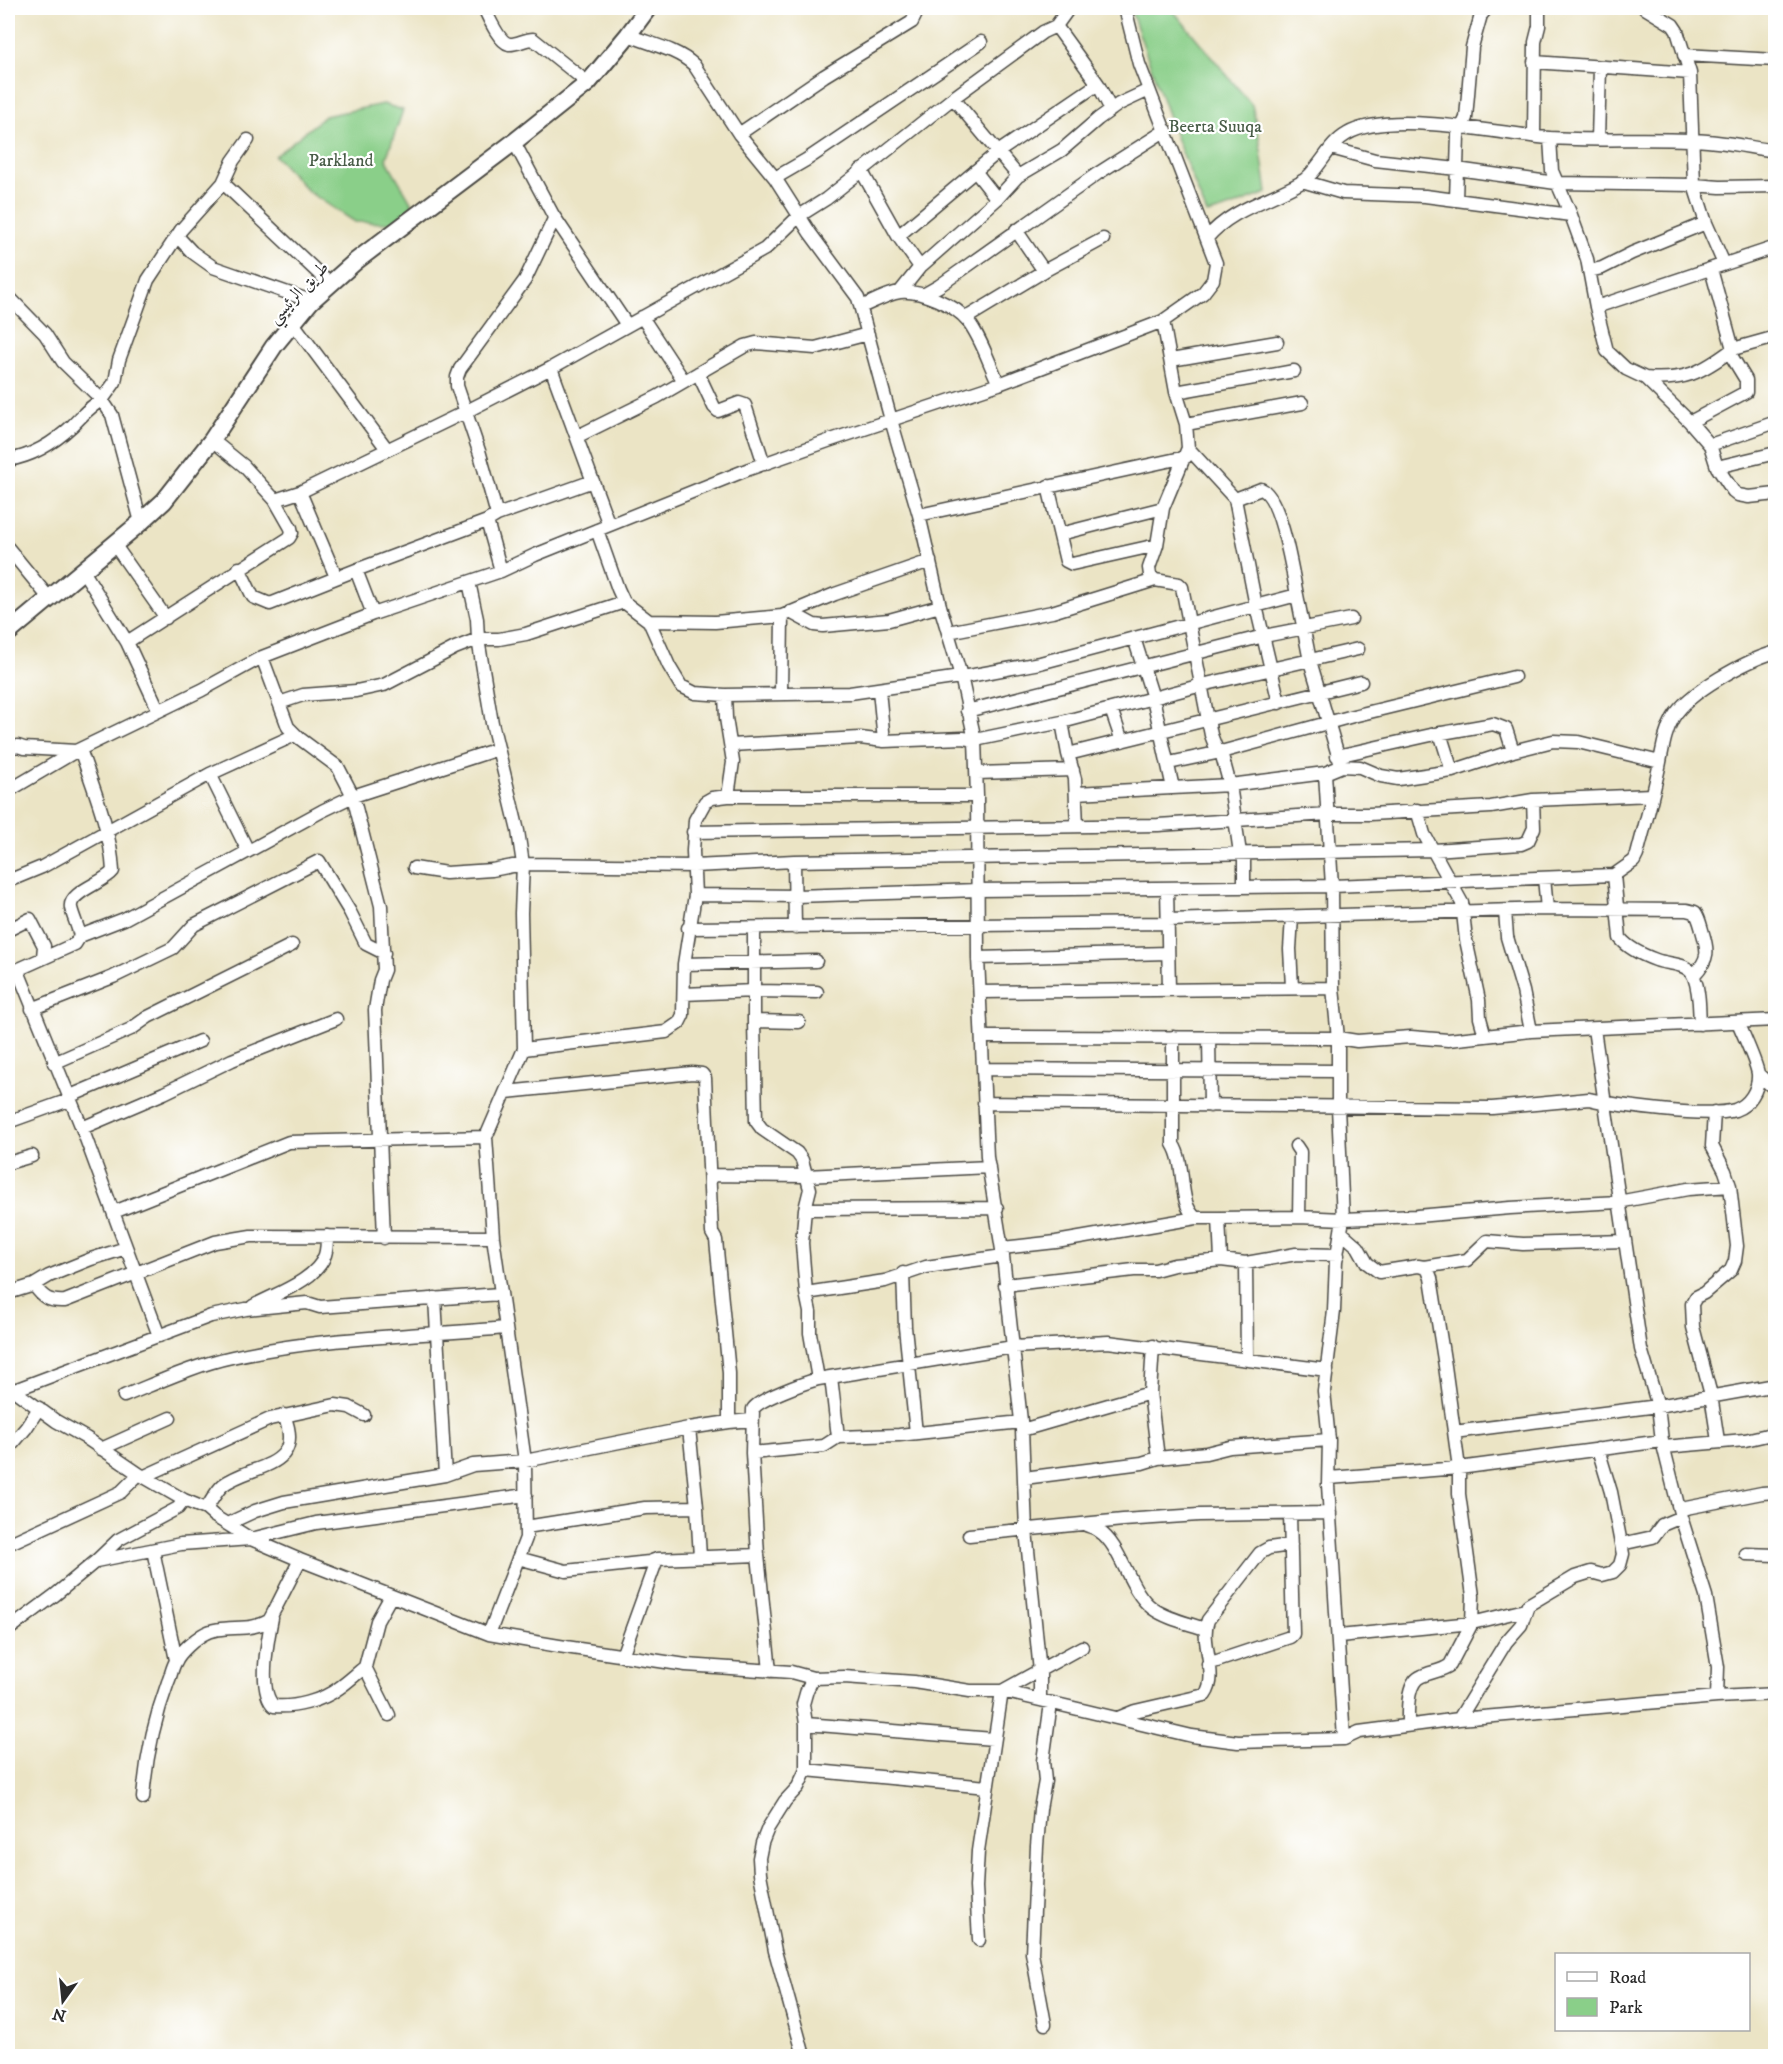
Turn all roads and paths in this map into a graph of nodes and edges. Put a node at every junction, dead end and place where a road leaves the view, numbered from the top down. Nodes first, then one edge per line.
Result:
1 (484, 8) edge
2 (648, 8) edge
3 (914, 8) edge
4 (1069, 8) edge
5 (1125, 8) edge
6 (1487, 8) edge
7 (1539, 8) edge
8 (1645, 8) edge
9 (1056, 26) junction
10 (628, 35) junction
11 (981, 42) dead end
12 (1684, 55) junction
13 (1776, 60) edge
14 (1534, 62) junction
15 (1600, 68) junction
16 (1690, 73) junction
17 (588, 83) junction
18 (1098, 84) junction
19 (1149, 90) junction
20 (953, 98) junction
21 (1111, 110) junction
22 (1461, 127) junction
23 (1166, 130) junction
24 (739, 134) junction
25 (1534, 136) junction
26 (1550, 138) junction
27 (1598, 139) junction
28 (248, 140) dead end
29 (1693, 140) junction
30 (514, 142) junction
31 (1331, 148) junction
32 (1776, 151) edge
33 (998, 152) junction
34 (1457, 169) junction
35 (861, 170) junction
36 (975, 171) junction
37 (1018, 176) junction
38 (775, 178) junction
39 (1302, 182) junction
40 (224, 183) junction
41 (1556, 183) junction
42 (1694, 185) junction
43 (1776, 186) edge
44 (997, 199) junction
45 (1456, 200) junction
46 (553, 215) junction
47 (1571, 215) junction
48 (800, 216) junction
49 (1706, 223) junction
50 (1016, 230) junction
51 (177, 236) junction
52 (898, 236) junction
53 (1207, 238) junction
54 (1103, 239) dead end
55 (1776, 246) edge
56 (1724, 264) junction
57 (920, 267) junction
58 (1711, 268) junction
59 (1044, 271) junction
60 (1589, 271) junction
61 (330, 284) junction
62 (900, 292) junction
63 (925, 294) junction
64 (8, 296) edge
65 (311, 301) junction
66 (861, 307) junction
67 (1596, 308) junction
68 (642, 317) junction
69 (966, 318) junction
70 (1162, 321) junction
71 (293, 323) junction
72 (627, 325) junction
73 (868, 334) junction
74 (1776, 337) edge
75 (1277, 342) dead end
76 (1731, 350) junction
77 (1171, 360) junction
78 (552, 368) junction
79 (1294, 370) dead end
80 (698, 373) junction
81 (1645, 378) junction
82 (684, 381) junction
83 (999, 384) junction
84 (1176, 392) junction
85 (102, 400) junction
86 (1302, 403) dead end
87 (465, 412) junction
88 (891, 420) junction
89 (1690, 422) junction
90 (1776, 422) edge
91 (1186, 424) junction
92 (578, 436) junction
93 (212, 440) junction
94 (1710, 444) junction
95 (387, 449) junction
96 (1187, 452) junction
97 (1776, 453) edge
98 (8, 460) edge
99 (764, 464) junction
100 (1717, 467) junction
101 (593, 481) junction
102 (1048, 486) junction
103 (300, 492) junction
104 (1776, 494) edge
105 (1235, 499) junction
106 (275, 500) junction
107 (1163, 508) junction
108 (919, 515) junction
109 (492, 518) junction
110 (141, 522) junction
111 (603, 528) junction
112 (1060, 534) junction
113 (114, 544) junction
114 (1157, 545) junction
115 (8, 548) edge
116 (930, 561) junction
117 (239, 568) junction
118 (82, 569) junction
119 (356, 570) junction
120 (501, 571) junction
121 (336, 577) junction
122 (1155, 580) junction
123 (469, 582) junction
124 (1297, 595) junction
125 (49, 598) junction
126 (624, 602) junction
127 (940, 606) junction
128 (1256, 606) junction
129 (373, 614) junction
130 (786, 614) junction
131 (166, 618) junction
132 (1351, 619) dead end
133 (649, 621) junction
134 (1189, 624) junction
135 (1302, 627) junction
136 (948, 632) junction
137 (8, 633) edge
138 (1264, 636) junction
139 (1134, 638) junction
140 (478, 639) junction
141 (126, 642) junction
142 (1358, 650) dead end
143 (1776, 652) edge
144 (1195, 654) junction
145 (262, 657) junction
146 (1310, 661) junction
147 (1143, 668) junction
148 (1270, 670) junction
149 (961, 676) junction
150 (1514, 677) dead end
151 (1361, 682) dead end
152 (1202, 685) junction
153 (879, 690) junction
154 (1320, 693) junction
155 (781, 694) junction
156 (725, 695) junction
157 (1153, 698) junction
158 (279, 703) junction
159 (1279, 703) junction
160 (1111, 709) junction
161 (159, 711) junction
162 (967, 711) junction
163 (1208, 719) junction
164 (1062, 722) junction
165 (1327, 723) junction
166 (1161, 731) junction
167 (1440, 733) junction
168 (295, 735) junction
169 (975, 740) junction
170 (884, 741) junction
171 (1122, 741) junction
172 (731, 745) junction
173 (8, 748) edge
174 (498, 749) junction
175 (76, 751) junction
176 (1513, 751) junction
177 (1221, 752) junction
178 (1068, 754) junction
179 (1339, 761) junction
180 (1660, 762) junction
181 (1169, 763) junction
182 (1072, 770) junction
183 (1452, 771) junction
184 (977, 773) junction
185 (1326, 773) junction
186 (210, 774) junction
187 (1230, 784) junction
188 (1173, 788) junction
189 (8, 790) edge
190 (1076, 793) junction
191 (1652, 795) junction
192 (353, 796) junction
193 (728, 796) junction
194 (977, 796) junction
195 (1533, 800) junction
196 (1417, 810) junction
197 (1328, 814) junction
198 (1236, 821) junction
199 (977, 826) junction
200 (1077, 826) junction
201 (106, 831) junction
202 (693, 832) junction
203 (1434, 850) junction
204 (248, 851) junction
205 (1329, 851) junction
206 (1242, 854) junction
207 (977, 859) junction
208 (794, 861) junction
209 (523, 864) junction
210 (694, 866) junction
211 (414, 868) dead end
212 (1614, 875) junction
213 (1544, 878) junction
214 (8, 881) edge
215 (1448, 881) junction
216 (1332, 886) junction
217 (1245, 887) junction
218 (1167, 888) junction
219 (978, 890) junction
220 (695, 895) junction
221 (796, 896) junction
222 (1546, 909) junction
223 (1616, 909) junction
224 (1505, 911) junction
225 (1464, 913) junction
226 (1292, 917) junction
227 (1331, 917) junction
228 (1167, 922) junction
229 (978, 925) junction
230 (688, 928) junction
231 (795, 928) junction
232 (754, 929) junction
233 (8, 930) edge
234 (80, 936) junction
235 (292, 945) dead end
236 (384, 953) junction
237 (1168, 953) junction
238 (43, 957) junction
239 (978, 958) junction
240 (816, 961) dead end
241 (754, 962) junction
242 (684, 964) junction
243 (13, 972) edge
244 (1694, 975) junction
245 (1292, 987) junction
246 (1334, 988) junction
247 (1169, 990) junction
248 (754, 991) junction
249 (817, 992) dead end
250 (980, 992) junction
251 (684, 994) junction
252 (32, 1009) junction
253 (336, 1019) dead end
254 (1776, 1020) edge
255 (754, 1021) junction
256 (799, 1022) dead end
257 (1738, 1022) junction
258 (1700, 1024) junction
259 (1594, 1029) junction
260 (1531, 1031) junction
261 (1485, 1036) junction
262 (982, 1037) junction
263 (1173, 1037) junction
264 (1209, 1038) junction
265 (1338, 1038) junction
266 (200, 1041) dead end
267 (524, 1049) junction
268 (54, 1063) junction
269 (984, 1069) junction
270 (1174, 1070) junction
271 (1211, 1070) junction
272 (1338, 1071) junction
273 (1758, 1074) junction
274 (1776, 1090) edge
275 (506, 1092) junction
276 (68, 1098) junction
277 (1604, 1102) junction
278 (984, 1103) junction
279 (1174, 1105) junction
280 (1210, 1106) junction
281 (1338, 1107) junction
282 (1714, 1112) junction
283 (8, 1122) edge
284 (82, 1128) junction
285 (486, 1137) junction
286 (381, 1139) junction
287 (1296, 1146) dead end
288 (32, 1156) dead end
289 (8, 1163) edge
290 (989, 1167) junction
291 (710, 1175) junction
292 (806, 1176) junction
293 (1730, 1186) junction
294 (1618, 1202) junction
295 (997, 1208) junction
296 (805, 1209) junction
297 (114, 1212) junction
298 (1299, 1217) junction
299 (1196, 1218) junction
300 (1219, 1218) junction
301 (1342, 1225) junction
302 (327, 1236) junction
303 (493, 1237) junction
304 (384, 1238) junction
305 (1625, 1241) junction
306 (126, 1248) junction
307 (1003, 1252) junction
308 (1338, 1255) junction
309 (1221, 1260) junction
310 (1246, 1263) junction
311 (1424, 1267) junction
312 (903, 1273) junction
313 (135, 1274) junction
314 (1005, 1284) junction
315 (34, 1285) junction
316 (8, 1293) edge
317 (806, 1293) junction
318 (500, 1294) junction
319 (435, 1298) junction
320 (246, 1309) junction
321 (506, 1328) junction
322 (438, 1334) junction
323 (159, 1336) junction
324 (1153, 1346) junction
325 (1013, 1347) junction
326 (1247, 1359) junction
327 (909, 1363) junction
328 (1327, 1370) junction
329 (831, 1377) junction
330 (818, 1379) junction
331 (1776, 1385) edge
332 (9, 1390) edge
333 (1150, 1393) junction
334 (1712, 1395) junction
335 (124, 1396) dead end
336 (1658, 1406) junction
337 (39, 1408) junction
338 (284, 1415) junction
339 (364, 1415) dead end
340 (170, 1418) dead end
341 (752, 1420) junction
342 (729, 1422) junction
343 (1021, 1426) junction
344 (689, 1428) junction
345 (1454, 1432) junction
346 (916, 1433) junction
347 (1776, 1433) edge
348 (838, 1437) junction
349 (1329, 1440) junction
350 (1718, 1441) junction
351 (1663, 1444) junction
352 (8, 1449) edge
353 (101, 1449) junction
354 (1598, 1449) junction
355 (752, 1453) junction
356 (1158, 1458) junction
357 (525, 1461) junction
358 (1459, 1468) junction
359 (142, 1475) junction
360 (445, 1475) junction
361 (1024, 1478) junction
362 (1329, 1478) junction
363 (1776, 1492) edge
364 (526, 1495) junction
365 (184, 1500) junction
366 (697, 1507) junction
367 (206, 1509) junction
368 (1330, 1513) junction
369 (1681, 1513) junction
370 (1290, 1514) junction
371 (227, 1524) junction
372 (1086, 1525) junction
373 (526, 1527) junction
374 (1026, 1530) junction
375 (969, 1535) dead end
376 (251, 1539) junction
377 (8, 1544) edge
378 (1621, 1544) junction
379 (1291, 1545) junction
380 (153, 1550) junction
381 (1746, 1554) dead end
382 (758, 1555) junction
383 (1776, 1555) edge
384 (700, 1557) junction
385 (518, 1558) junction
386 (657, 1559) junction
387 (300, 1560) junction
388 (96, 1561) junction
389 (390, 1596) junction
390 (1525, 1610) junction
391 (272, 1617) junction
392 (1472, 1623) junction
393 (1205, 1629) junction
394 (8, 1630) edge
395 (489, 1634) junction
396 (1339, 1636) junction
397 (1082, 1647) dead end
398 (622, 1656) junction
399 (176, 1660) junction
400 (1208, 1664) junction
401 (365, 1666) junction
402 (770, 1671) junction
403 (1040, 1672) junction
404 (813, 1678) junction
405 (1002, 1691) junction
406 (1776, 1694) edge
407 (1717, 1697) junction
408 (1045, 1701) junction
409 (389, 1715) dead end
410 (1117, 1718) junction
411 (1459, 1719) junction
412 (806, 1724) junction
413 (1408, 1725) junction
414 (993, 1739) junction
415 (1344, 1739) junction
416 (806, 1770) junction
417 (987, 1787) junction
418 (143, 1798) dead end
419 (979, 1940) dead end
420 (1045, 2025) dead end
421 (804, 2056) edge

1 - 17 street
2 - 10 main road, طريق الرئيسي
3 - 24 street
4 - 9 street
5 - 19 street
6 - 22 street
7 - 14 street
8 - 12 street
9 - 18 street
9 - 20 street
10 - 17 main road, طريق الرئيسي
10 - 24 street
11 - 38 street
12 - 13 street
12 - 16 street
14 - 15 street
14 - 25 street
15 - 16 street
15 - 27 street
16 - 29 street
17 - 30 main road, طريق الرئيسي
18 - 21 street
18 - 33 street
19 - 21 street
19 - 23 street
20 - 33 street
20 - 35 street
21 - 37 street
22 - 25 street
22 - 31 street
22 - 34 street
23 - 50 street
23 - 53 street
24 - 38 street
25 - 26 street
26 - 27 street
26 - 41 street
27 - 29 street
28 - 40 street
29 - 32 street
29 - 42 street
30 - 46 street
30 - 61 main road, طريق الرئيسي
31 - 34 street
31 - 39 street
33 - 36 street
33 - 37 street
34 - 41 street
34 - 45 street
35 - 48 street
35 - 52 street
36 - 44 street
36 - 52 street
37 - 44 street
38 - 48 street
39 - 45 street
39 - 53 street
40 - 51 street
40 - 61 street
41 - 42 street
41 - 47 street
42 - 43 street
42 - 49 street
44 - 57 street
45 - 47 street
46 - 72 street
46 - 87 street
47 - 60 street
48 - 66 street
48 - 68 street
49 - 56 street
49 - 60 street
50 - 59 street
50 - 63 street
51 - 65 street
51 - 85 street
52 - 57 street
53 - 70 street
54 - 59 street
55 - 56 street
56 - 58 street
57 - 62 street
58 - 67 street
58 - 76 street
59 - 69 street
60 - 67 street
61 - 65 main road, طريق الرئيسي
62 - 63 street
62 - 66 street
63 - 69 street
64 - 85 street
65 - 71 main road, طريق الرئيسي
66 - 73 street
67 - 81 street
68 - 72 street
68 - 82 street
69 - 83 street
70 - 77 street
70 - 83 street
71 - 93 main road, طريق الرئيسي
71 - 95 street
72 - 78 street
73 - 80 street
73 - 88 street
74 - 76 street
75 - 77 street
76 - 81 street
76 - 89 street
77 - 84 street
78 - 87 street
78 - 92 street
79 - 84 street
80 - 82 street
80 - 99 street
81 - 89 street
82 - 92 street
83 - 88 street
84 - 91 street
85 - 98 street
85 - 110 street
86 - 91 street
87 - 95 street
87 - 109 street
88 - 99 street
88 - 108 street
89 - 94 street
90 - 94 street
91 - 96 street
92 - 101 street
93 - 106 street
93 - 110 main road, طريق الرئيسي
94 - 100 street
95 - 103 street
96 - 102 street
96 - 105 street
96 - 107 street
97 - 100 street
99 - 111 street
100 - 104 street
101 - 109 street
101 - 111 street
102 - 108 street
102 - 112 street
103 - 106 street
103 - 121 street
105 - 124 street
105 - 128 street
106 - 117 street
107 - 112 street
107 - 114 street
108 - 116 street
109 - 119 street
109 - 120 street
110 - 113 main road, طريق الرئيسي
111 - 120 street
111 - 126 street
112 - 114 street
113 - 118 main road, طريق الرئيسي
113 - 131 street
114 - 122 street
115 - 125 street
116 - 127 street
116 - 130 street
117 - 121 street
117 - 131 street
118 - 125 main road, طريق الرئيسي
118 - 141 street
119 - 121 street
119 - 129 street
120 - 123 street
122 - 134 street
122 - 136 street
123 - 129 street
123 - 140 street
124 - 128 street
124 - 135 street
125 - 137 main road, طريق الرئيسي
126 - 133 street
126 - 140 street
127 - 130 street
127 - 136 street
128 - 134 street
128 - 138 street
129 - 145 street
130 - 133 street
130 - 155 street
131 - 141 street
132 - 135 street
133 - 156 street
134 - 139 street
134 - 144 street
135 - 138 street
135 - 146 street
136 - 149 street
138 - 144 street
138 - 148 street
139 - 147 street
139 - 149 street
140 - 158 street
140 - 174 street
141 - 161 street
142 - 146 street
143 - 180 street
144 - 147 street
144 - 152 street
145 - 158 street
145 - 161 street
146 - 148 street
146 - 154 street
147 - 157 street
147 - 162 street
148 - 152 street
148 - 159 street
149 - 153 street
149 - 162 street
150 - 165 street
151 - 154 street
152 - 157 street
152 - 163 street
153 - 155 street
153 - 170 street
154 - 159 street
154 - 165 street
155 - 156 street
156 - 172 street
157 - 160 street
157 - 166 street
158 - 168 street
159 - 163 street
160 - 164 street
160 - 171 street
161 - 175 street
162 - 169 street
163 - 166 street
163 - 177 street
164 - 169 street
164 - 178 street
165 - 177 street
165 - 179 street
166 - 171 street
166 - 181 street
167 - 176 street
167 - 179 street
167 - 183 street
168 - 186 street
168 - 192 street
169 - 170 street
169 - 184 street
170 - 172 street
171 - 178 street
172 - 193 street
173 - 175 street
174 - 192 street
174 - 209 street
175 - 189 street
175 - 201 street
176 - 180 street
176 - 183 street
177 - 181 street
177 - 187 street
178 - 182 street
179 - 183 street
179 - 185 street
180 - 191 street
181 - 188 street
182 - 184 street
182 - 190 street
184 - 194 street
185 - 187 street
185 - 197 street
186 - 201 street
186 - 204 street
187 - 188 street
187 - 198 street
188 - 190 street
190 - 200 street
191 - 195 street
191 - 212 street
192 - 204 street
192 - 236 street
193 - 194 street
193 - 202 street
194 - 199 street
195 - 196 street
195 - 203 street
196 - 197 street
196 - 203 street
197 - 198 street
197 - 205 street
198 - 200 street
198 - 206 street
199 - 200 street
199 - 202 street
199 - 207 street
201 - 214 street
201 - 234 street
202 - 210 street
203 - 205 street
203 - 215 street
204 - 234 street
205 - 206 street
205 - 216 street
206 - 207 street
206 - 217 street
207 - 208 street
207 - 219 street
208 - 210 street
208 - 221 street
209 - 210 street
209 - 211 street
209 - 267 street
210 - 220 street
212 - 213 street
212 - 223 street
213 - 215 street
213 - 222 street
215 - 216 street
215 - 225 street
216 - 217 street
216 - 227 street
217 - 218 street
218 - 219 street
218 - 228 street
219 - 221 street
219 - 229 street
220 - 221 street
220 - 230 street
221 - 231 street
222 - 223 street
222 - 224 street
223 - 244 street
223 - 244 street
224 - 225 street
224 - 260 street
225 - 227 street
225 - 261 street
226 - 227 street
226 - 228 street
226 - 245 street
227 - 246 street
228 - 229 street
228 - 237 street
229 - 231 street
229 - 239 street
230 - 232 street
230 - 242 street
231 - 232 street
232 - 241 street
233 - 238 street
234 - 238 street
235 - 268 street
236 - 252 street
236 - 286 street
237 - 239 street
237 - 247 street
238 - 243 street
239 - 250 street
240 - 241 street
241 - 242 street
241 - 248 street
242 - 251 street
243 - 252 street
244 - 258 street
245 - 246 street
245 - 247 street
246 - 265 street
247 - 250 street
248 - 249 street
248 - 251 street
248 - 255 street
250 - 262 street
251 - 267 street
252 - 268 street
253 - 284 street
254 - 257 street
255 - 256 street
255 - 292 street
257 - 258 street
257 - 273 street
258 - 259 street
259 - 260 street
259 - 277 street
260 - 261 street
261 - 265 street
262 - 263 street
262 - 269 street
263 - 264 street
263 - 270 street
264 - 265 street
264 - 271 street
265 - 272 street
266 - 276 street
267 - 275 street
268 - 276 street
269 - 270 street
269 - 278 street
270 - 271 street
270 - 279 street
271 - 272 street
271 - 280 street
272 - 281 street
273 - 274 street
273 - 282 street
275 - 285 street
275 - 291 street
276 - 283 street
276 - 284 street
277 - 281 street
277 - 282 street
277 - 294 street
278 - 279 street
278 - 290 street
279 - 280 street
279 - 299 street
280 - 281 street
281 - 301 street
282 - 293 street
284 - 297 street
285 - 286 street
285 - 303 street
286 - 297 street
286 - 304 street
287 - 298 street
288 - 289 street
290 - 292 street
290 - 295 street
291 - 292 street
291 - 342 street
292 - 296 street
293 - 294 street
293 - 334 street
294 - 301 street
294 - 305 street
295 - 296 street
295 - 307 street
296 - 317 street
297 - 306 street
298 - 300 street
298 - 301 street
299 - 300 street
299 - 307 street
300 - 309 street
301 - 308 street
301 - 311 street
302 - 304 street
302 - 313 street
302 - 320 street
303 - 304 street
303 - 318 street
305 - 311 street
305 - 336 street
306 - 313 street
306 - 315 street
307 - 312 street
307 - 314 street
308 - 310 street
308 - 328 street
309 - 310 street
309 - 314 street
310 - 326 street
311 - 345 street
312 - 317 street
312 - 327 street
313 - 315 street
313 - 323 street
314 - 325 street
315 - 316 street
317 - 330 street
318 - 319 street
318 - 321 street
319 - 320 street
319 - 322 street
320 - 323 street
321 - 322 street
321 - 357 street
322 - 335 street
322 - 360 street
323 - 332 street
324 - 325 street
324 - 326 street
324 - 333 street
325 - 327 street
325 - 343 street
326 - 328 street
327 - 329 street
327 - 346 street
328 - 349 street
329 - 330 street
329 - 348 street
330 - 341 street
331 - 334 street
332 - 337 street
333 - 343 street
333 - 356 street
334 - 336 street
334 - 350 street
336 - 345 street
336 - 351 street
337 - 352 street
337 - 353 street
338 - 339 street
338 - 359 street
338 - 367 street
340 - 353 street
341 - 342 street
341 - 355 street
342 - 344 street
343 - 346 street
343 - 361 street
344 - 357 street
344 - 366 street
345 - 358 street
346 - 348 street
347 - 350 street
348 - 355 street
349 - 356 street
349 - 362 street
350 - 351 street
351 - 354 street
351 - 369 street
353 - 359 street
354 - 358 street
354 - 378 street
355 - 382 street
356 - 361 street
357 - 360 street
357 - 364 street
358 - 362 street
358 - 392 street
359 - 365 street
359 - 377 street
360 - 371 street
361 - 374 street
362 - 368 street
363 - 369 street
364 - 373 street
364 - 376 street
365 - 367 street
365 - 388 street
366 - 373 street
366 - 384 street
367 - 371 street
368 - 370 street
368 - 396 street
369 - 378 street
369 - 407 street
370 - 372 street
370 - 379 street
371 - 376 street
372 - 374 street
372 - 393 street
373 - 385 street
374 - 375 street
374 - 403 street
376 - 380 street
376 - 387 street
378 - 390 street
379 - 393 street
379 - 400 street
380 - 388 street
380 - 399 street
381 - 383 street
382 - 384 street
382 - 402 street
384 - 386 street
385 - 386 street
385 - 395 street
386 - 398 street
387 - 389 street
387 - 391 street
388 - 394 street
389 - 395 street
389 - 401 street
390 - 392 street
390 - 411 street
391 - 399 street
391 - 401 street
392 - 396 street
392 - 413 street
393 - 400 street
395 - 398 street
396 - 415 street
397 - 403 street
398 - 402 street
399 - 418 street
400 - 410 street
401 - 409 street
402 - 404 street
403 - 405 street
403 - 408 street
404 - 405 street
404 - 412 street
405 - 408 street
405 - 414 street
406 - 407 street
407 - 411 street
408 - 410 street
408 - 420 street
410 - 415 street
411 - 413 street
412 - 414 street
412 - 416 street
413 - 415 street
414 - 417 street
416 - 417 street
416 - 421 street
417 - 419 street

